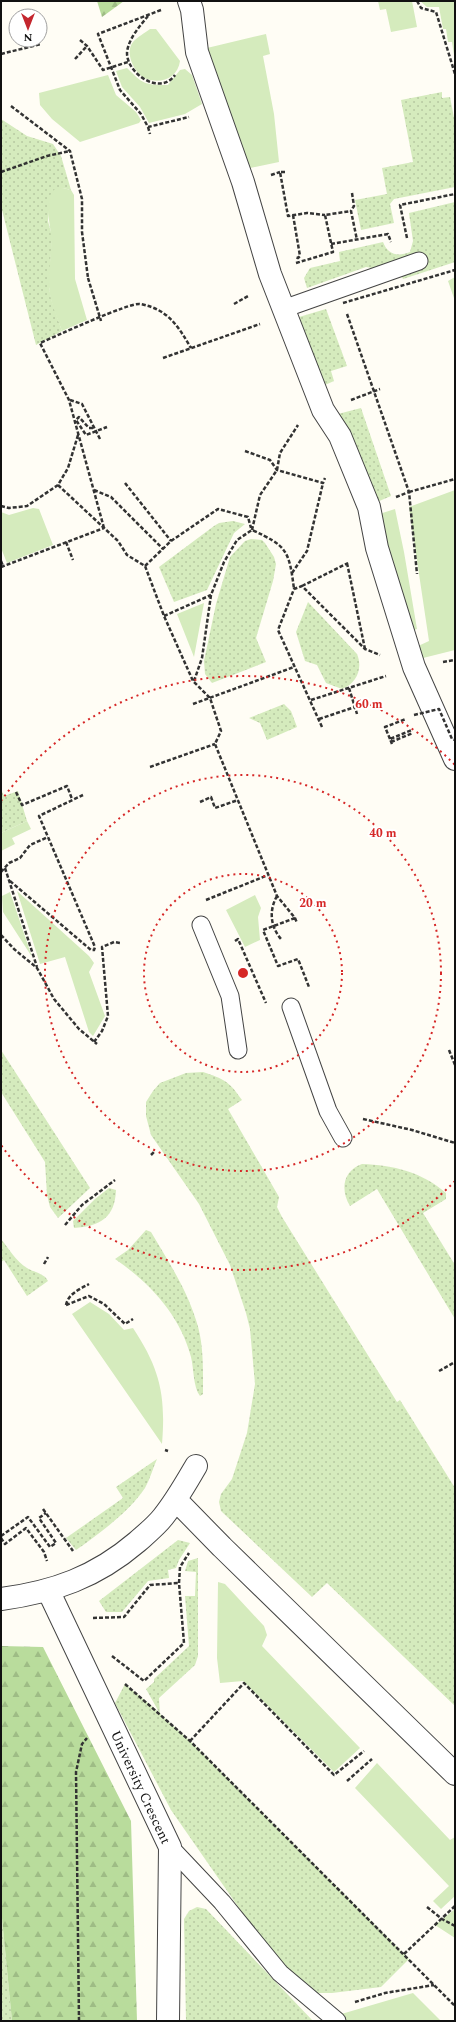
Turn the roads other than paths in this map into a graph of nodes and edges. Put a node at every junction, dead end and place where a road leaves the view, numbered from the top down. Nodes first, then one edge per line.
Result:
1 (189, 1) edge
2 (419, 261) dead end
3 (283, 309) junction
4 (455, 759) edge
5 (201, 925) dead end
6 (291, 1007) dead end
7 (238, 1050) dead end
8 (343, 1138) dead end
9 (196, 1466) dead end
10 (176, 1500) junction
11 (48, 1590) junction
12 (1, 1599) edge
13 (455, 1774) edge
14 (170, 1847) junction
15 (168, 2021) edge
16 (337, 2021) edge

1 - 3 street
2 - 3 lane
3 - 4 street
5 - 7 lane
6 - 8 lane
9 - 10 street
10 - 11 street
10 - 13 street
11 - 12 street
11 - 14 street, University Crescent
14 - 15 street, University Crescent
14 - 16 lane

